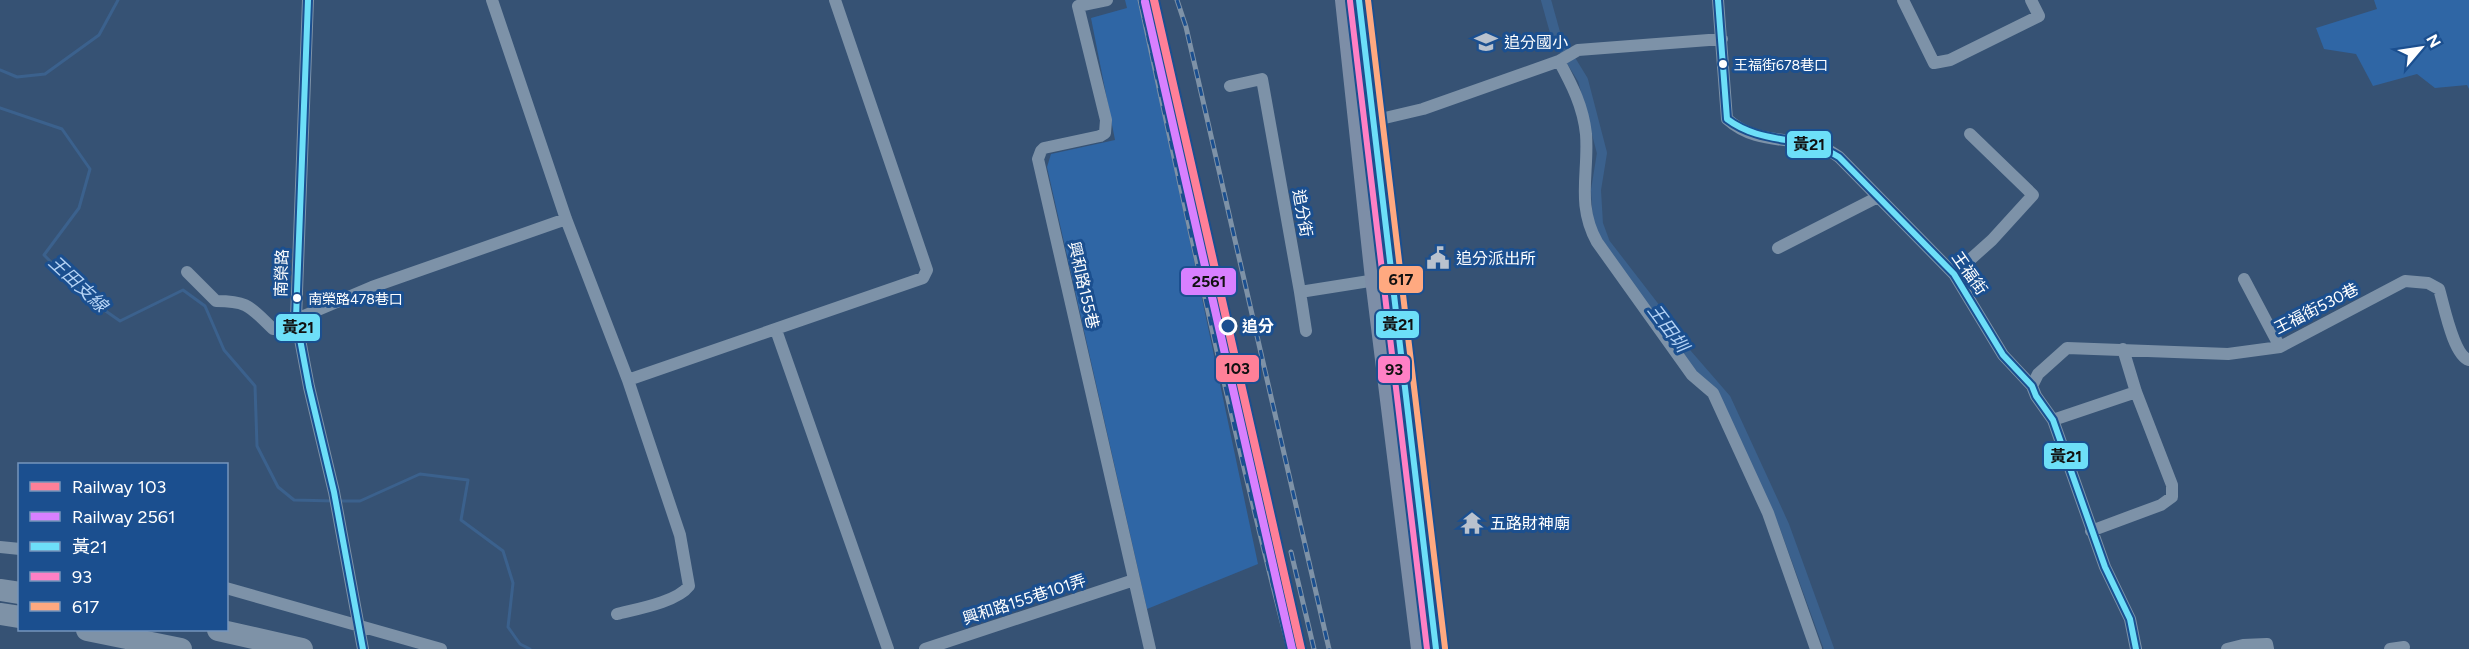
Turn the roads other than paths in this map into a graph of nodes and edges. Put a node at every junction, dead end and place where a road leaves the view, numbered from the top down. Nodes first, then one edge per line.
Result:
1 (308, 0) edge
2 (492, 0) edge
3 (835, 0) edge
4 (1107, 0) edge
5 (1345, 0) edge
6 (1359, 0) edge
7 (1718, 0) edge
8 (1903, 0) edge
9 (2031, 0) edge
10 (1722, 39) junction
11 (1559, 61) junction
12 (1230, 86) dead end
13 (1372, 121) junction
14 (1970, 134) dead end
15 (1878, 197) junction
16 (566, 219) junction
17 (1778, 248) dead end
18 (187, 272) dead end
19 (1954, 274) junction
20 (1384, 278) junction
21 (2244, 279) dead end
22 (1300, 292) junction
23 (296, 318) junction
24 (776, 330) junction
25 (1306, 331) dead end
26 (2280, 346) junction
27 (2123, 349) junction
28 (2469, 360) edge
29 (628, 380) junction
30 (2032, 386) junction
31 (2136, 392) junction
32 (2053, 420) junction
33 (2091, 531) junction
34 (0, 547) edge
35 (18, 549) edge
36 (1134, 580) junction
37 (228, 589) edge
38 (0, 590) edge
39 (18, 593) edge
40 (0, 614) edge
41 (617, 614) dead end
42 (18, 617) edge
43 (359, 627) junction
44 (92, 631) edge
45 (222, 631) edge
46 (2404, 647) dead end
47 (181, 649) edge
48 (302, 649) edge
49 (363, 649) edge
50 (441, 649) edge
51 (888, 649) edge
52 (925, 649) edge
53 (1150, 649) edge
54 (1421, 649) edge
55 (1436, 649) edge
56 (1816, 649) edge
57 (2136, 649) edge
58 (2227, 649) edge
59 (2268, 649) edge
60 (2390, 649) edge

1 - 23 street, 南榮路
2 - 16 street
3 - 24 street
4 - 36 street, 興和路155巷
5 - 20 main road
6 - 13 main road
7 - 10 street, 王福街
8 - 9 street
10 - 11 street
10 - 15 street, 王福街
11 - 13 street
11 - 56 street
12 - 22 street, 追分街
13 - 20 main road
14 - 19 street
15 - 17 street
15 - 19 street, 王福街
16 - 23 street
16 - 29 street
18 - 23 street
19 - 30 street, 王福街
20 - 22 street
20 - 54 main road
20 - 55 main road
21 - 26 street
22 - 25 street
23 - 43 street, 南榮路
24 - 29 street
24 - 51 street
26 - 27 street, 王福街530巷
26 - 28 street, 王福街530巷
27 - 30 street, 王福街530巷
27 - 31 street
29 - 41 street
30 - 32 street, 王福街
31 - 32 street
31 - 33 street
32 - 33 street, 王福街
33 - 57 street, 王福街
34 - 35 street
36 - 52 street, 興和路155巷101弄
36 - 53 street, 興和路155巷
37 - 43 street
38 - 39 highway
40 - 42 highway
43 - 49 street, 南榮路
43 - 50 street
44 - 47 highway
45 - 48 highway
46 - 60 street
58 - 59 street

